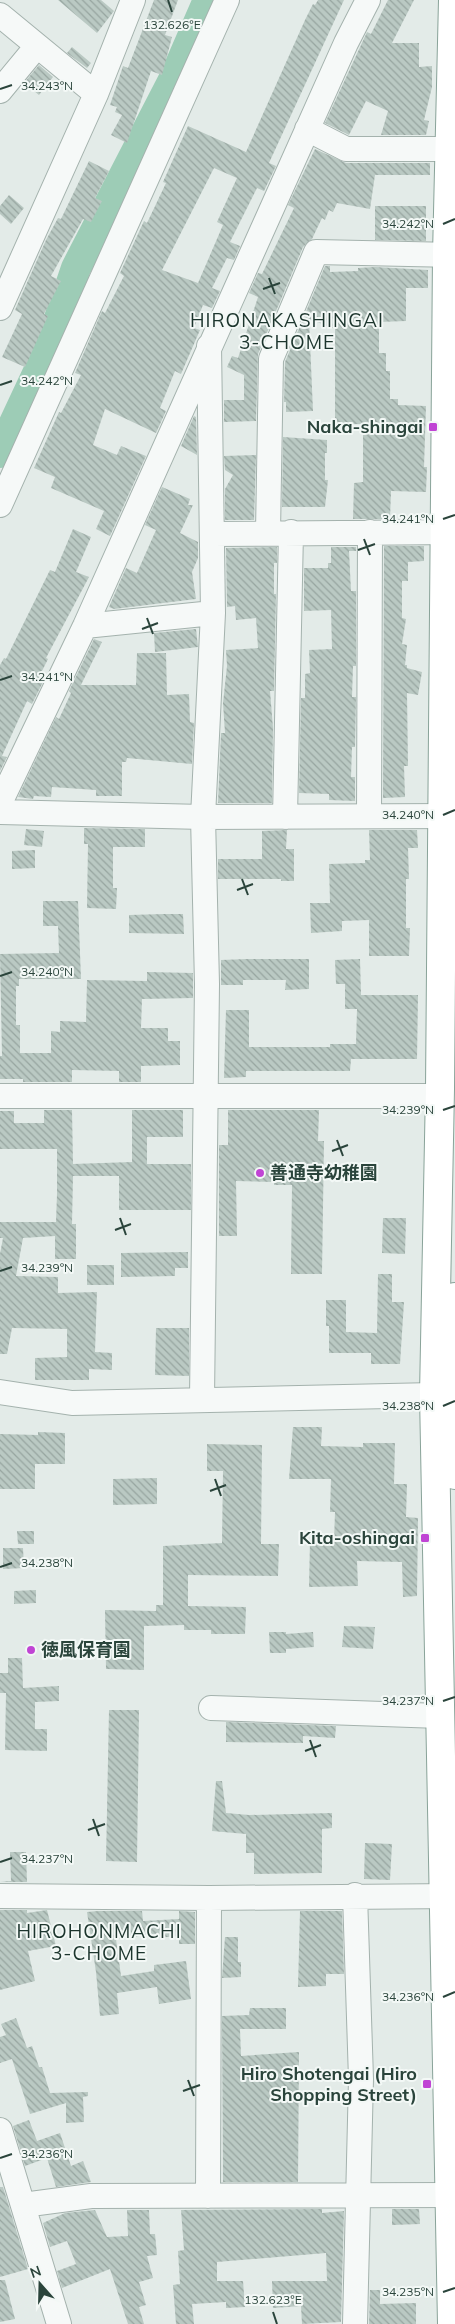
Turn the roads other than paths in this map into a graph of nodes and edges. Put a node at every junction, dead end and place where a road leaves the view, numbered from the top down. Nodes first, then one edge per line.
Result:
1 (133, 0) edge
2 (227, 0) edge
3 (368, 0) edge
4 (453, 0) edge
5 (0, 15) edge
6 (37, 46) junction
7 (0, 91) edge
8 (96, 94) junction
9 (307, 129) junction
10 (451, 149) junction
11 (451, 255) edge
12 (0, 308) edge
13 (209, 346) junction
14 (5, 481) edge
15 (0, 505) edge
16 (268, 532) junction
17 (291, 532) junction
18 (370, 532) junction
19 (450, 532) edge
20 (212, 534) junction
21 (213, 613) junction
22 (85, 626) junction
23 (0, 803) edge
24 (0, 812) edge
25 (369, 816) junction
26 (448, 816) edge
27 (203, 817) junction
28 (285, 817) junction
29 (445, 1092) edge
30 (0, 1096) edge
31 (206, 1096) junction
32 (455, 1275) edge
33 (0, 1392) edge
34 (448, 1393) edge
35 (202, 1399) junction
36 (455, 1475) edge
37 (447, 1602) edge
38 (211, 1708) dead end
39 (440, 1716) junction
40 (355, 1895) junction
41 (0, 1896) edge
42 (449, 1896) edge
43 (209, 1898) junction
44 (0, 2130) edge
45 (452, 2195) edge
46 (208, 2196) junction
47 (357, 2196) junction
48 (23, 2205) junction
49 (59, 2324) edge
50 (355, 2324) edge
51 (452, 2324) edge

1 - 8 street
2 - 14 street
3 - 9 street
4 - 10 highway
5 - 6 street
6 - 7 street
6 - 8 street
8 - 12 street
9 - 10 street
9 - 13 street
10 - 11 highway
11 - 16 street
11 - 19 highway
13 - 20 street
13 - 22 street
14 - 15 street
16 - 17 street
16 - 20 street
17 - 18 street
17 - 28 street
18 - 19 street
18 - 25 street
19 - 26 highway
20 - 21 street
21 - 22 street
21 - 27 street
22 - 23 street
24 - 27 street
25 - 26 street
25 - 28 street
26 - 29 highway
27 - 28 street
27 - 31 street
29 - 31 street
29 - 34 highway
30 - 31 street
31 - 35 street
32 - 34 highway
33 - 35 street
34 - 35 street
34 - 36 highway
34 - 37 highway
37 - 39 highway
38 - 39 street
39 - 42 highway
40 - 42 street
40 - 43 street
40 - 47 street
41 - 43 street
42 - 45 highway
43 - 46 street
44 - 48 street
45 - 47 street
45 - 51 highway
46 - 47 street
46 - 48 street
47 - 50 street
48 - 49 street

